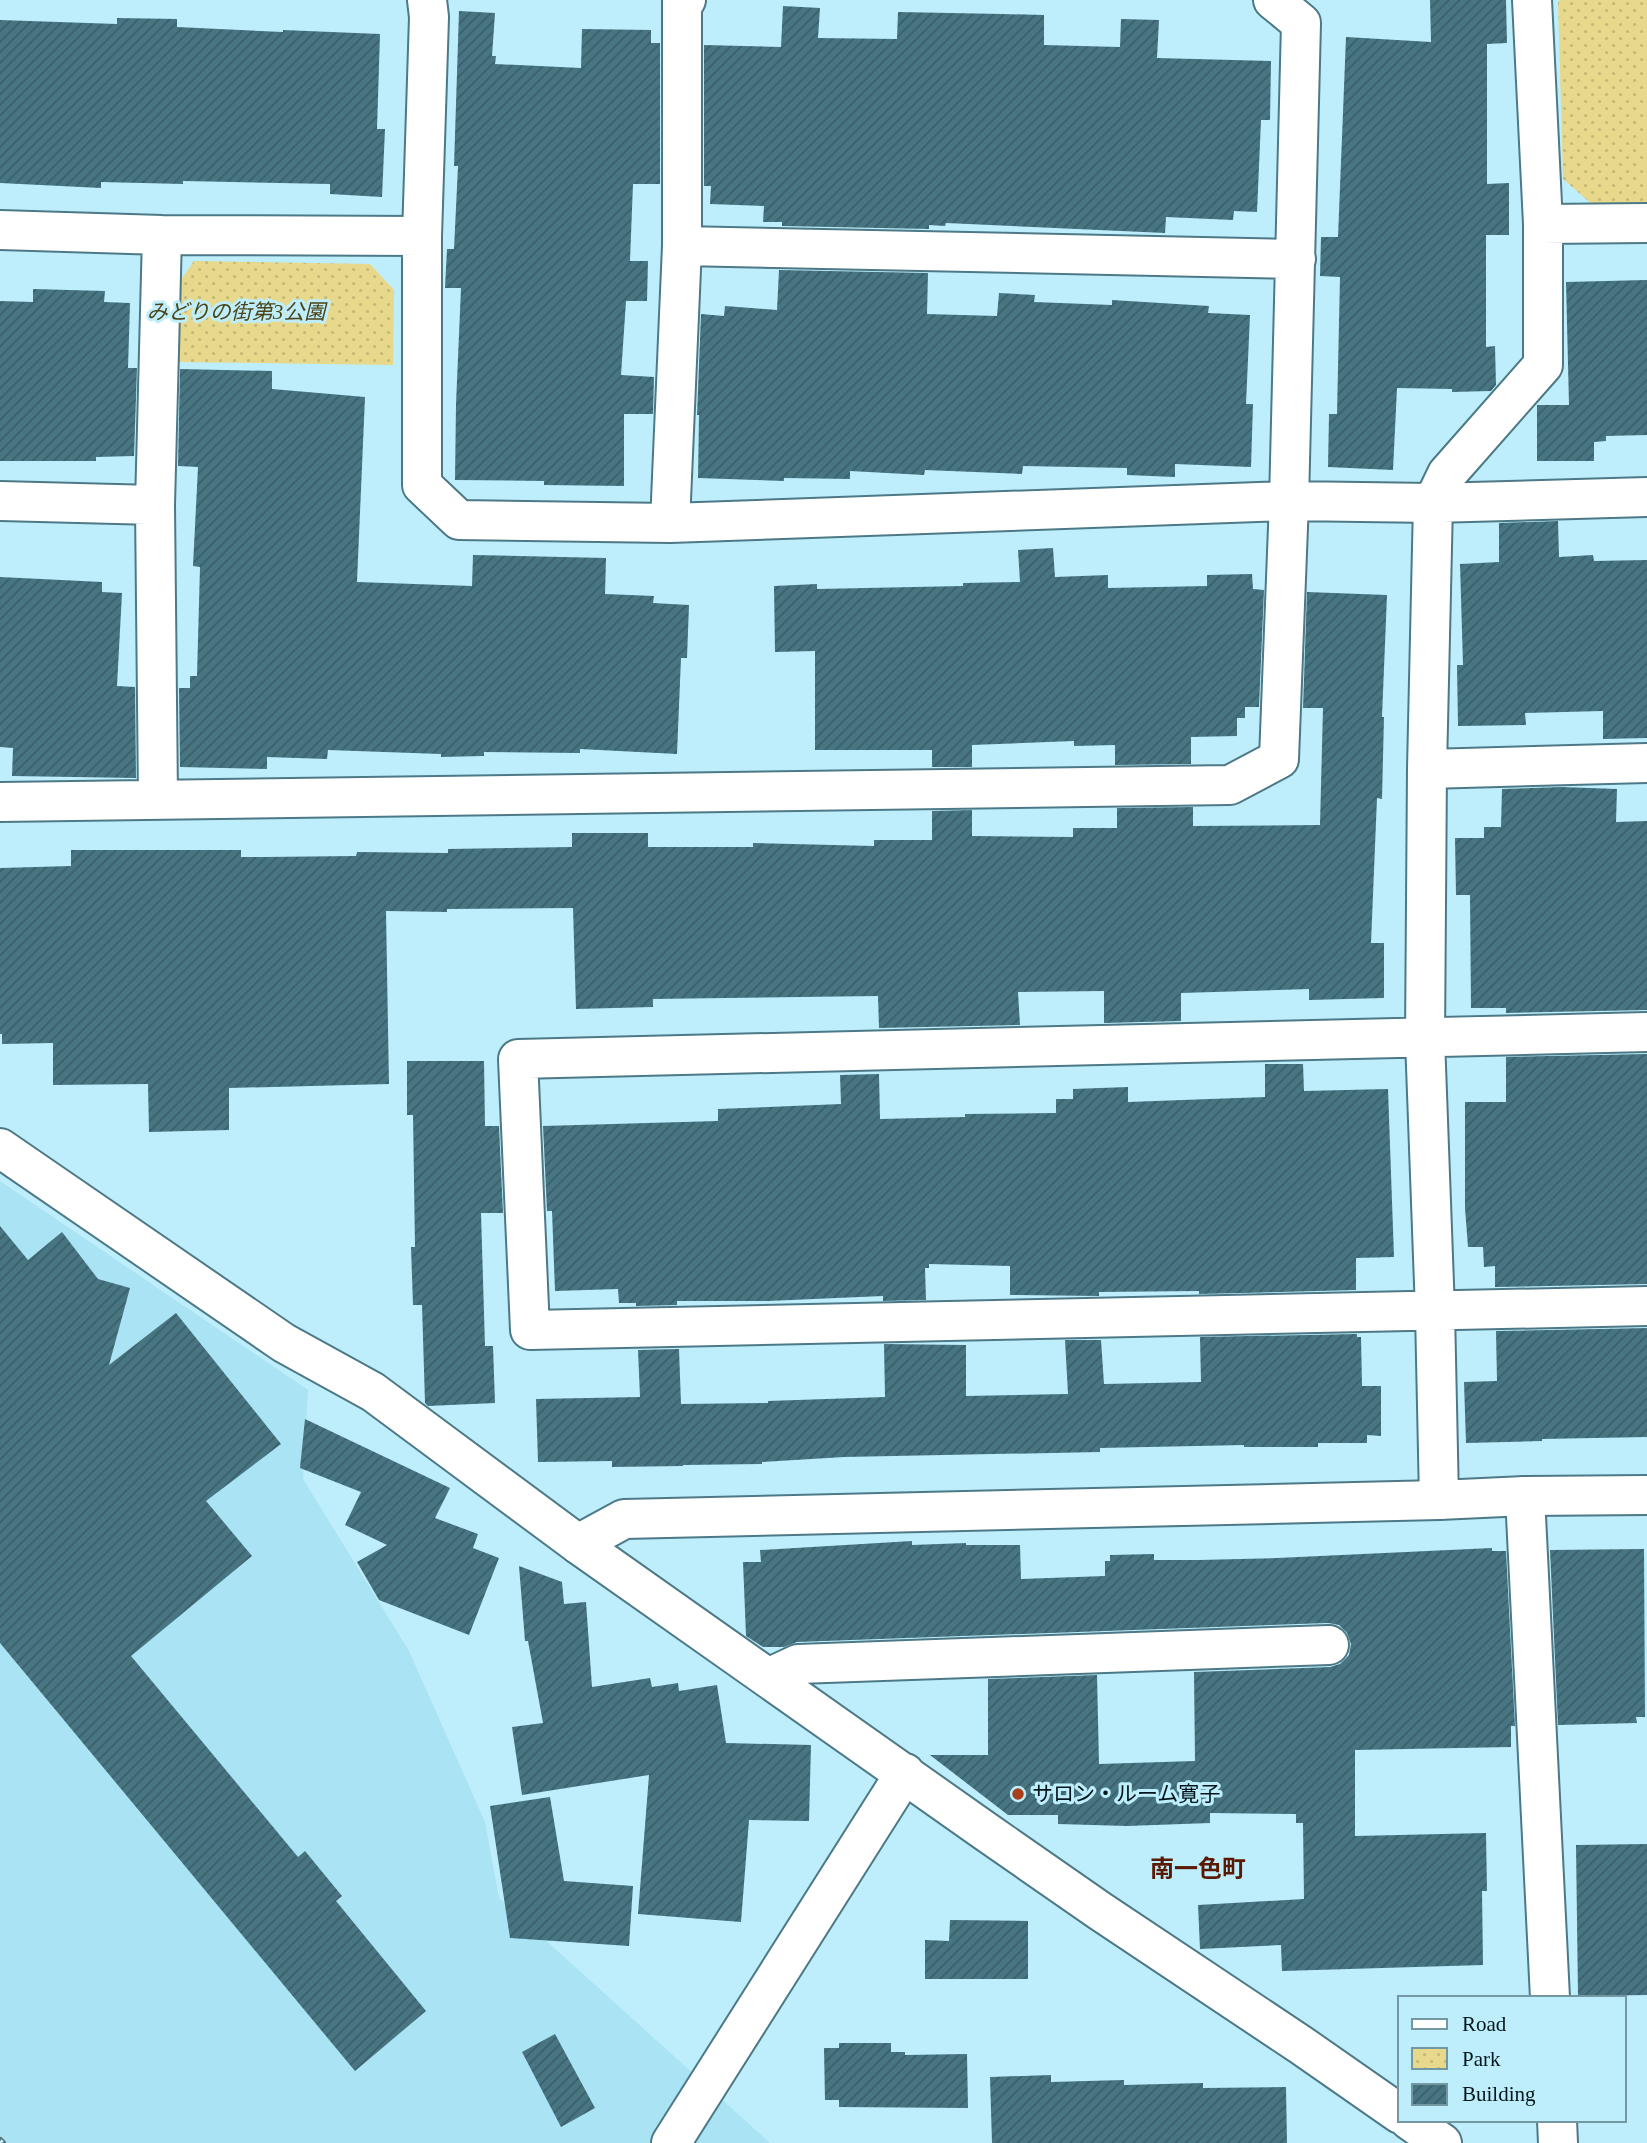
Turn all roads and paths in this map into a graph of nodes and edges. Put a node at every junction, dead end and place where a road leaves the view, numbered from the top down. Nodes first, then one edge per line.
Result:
1 (427, 0) edge
2 (685, 0) edge
3 (1273, 0) edge
4 (1532, 0) edge
5 (1647, 223) edge
6 (1543, 225) junction
7 (0, 230) edge
8 (162, 235) junction
9 (422, 236) junction
10 (682, 246) junction
11 (1296, 259) junction
12 (1647, 498) edge
13 (0, 501) edge
14 (1289, 501) junction
15 (1433, 503) junction
16 (155, 505) junction
17 (670, 523) junction
18 (1647, 763) edge
19 (1427, 769) junction
20 (158, 799) junction
21 (0, 802) edge
22 (1647, 1032) edge
23 (1425, 1039) junction
24 (0, 1148) edge
25 (1647, 1306) edge
26 (1435, 1311) junction
27 (1647, 1495) edge
28 (1525, 1496) junction
29 (1439, 1500) junction
30 (578, 1544) junction
31 (1329, 1645) dead end
32 (768, 1678) junction
33 (905, 1773) junction
34 (1550, 1996) edge
35 (1398, 2113) edge
36 (1412, 2122) edge
37 (1556, 2122) edge
38 (671, 2143) edge
39 (1442, 2143) edge
40 (1558, 2143) edge

1 - 9 street
2 - 10 street
3 - 11 street
4 - 6 street
5 - 6 street
6 - 15 street
7 - 8 street
8 - 9 street
8 - 16 street
9 - 17 street
10 - 11 street
10 - 17 street
11 - 14 street
12 - 15 street
13 - 16 street
14 - 15 street
14 - 17 street
14 - 20 street
15 - 19 street
16 - 20 street
18 - 19 street
19 - 23 street
20 - 21 street
22 - 23 street
23 - 26 street
23 - 26 street
24 - 30 street
25 - 26 street
26 - 29 street
27 - 28 street
28 - 29 street
28 - 34 street
29 - 30 street
30 - 32 street
31 - 32 street
32 - 33 street
33 - 35 street
33 - 38 street
36 - 39 street
37 - 40 street

